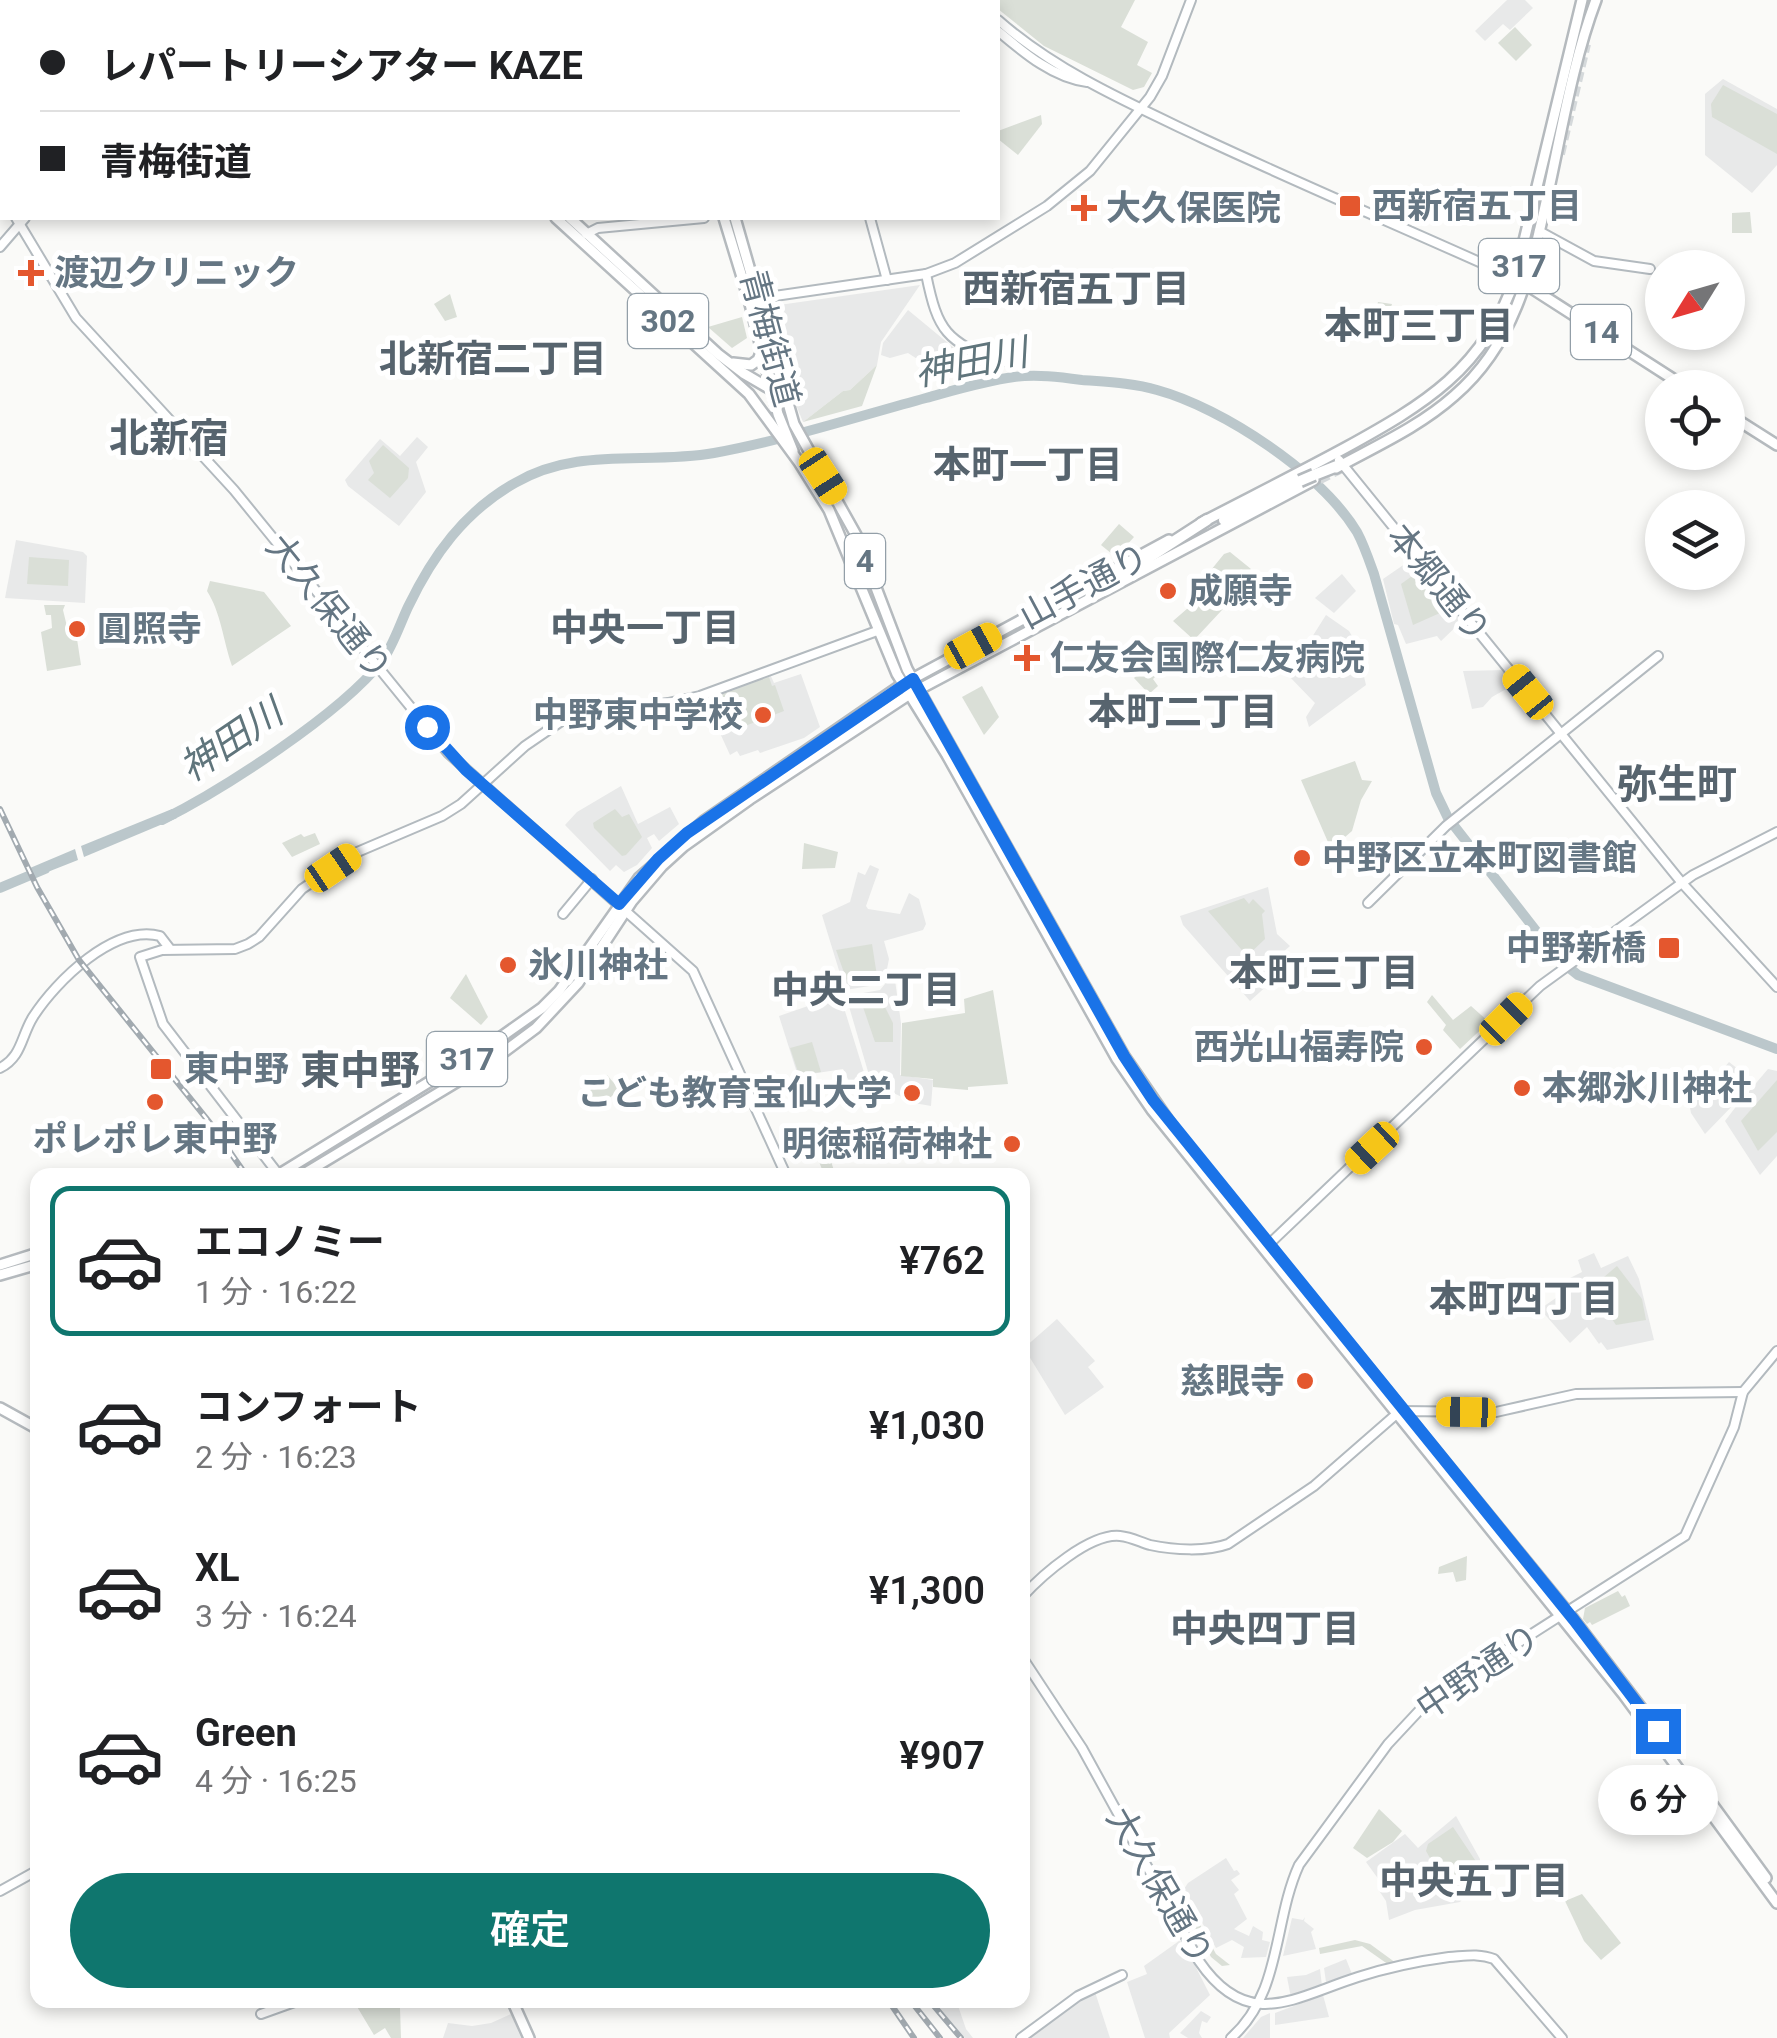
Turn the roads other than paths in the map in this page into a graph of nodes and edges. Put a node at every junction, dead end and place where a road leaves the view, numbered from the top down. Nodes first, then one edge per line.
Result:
1 (1191, 0) edge
2 (1582, 0) edge
3 (1596, 0) edge
4 (1000, 22) edge
5 (1000, 32) edge
6 (1086, 82) junction
7 (1141, 108) junction
8 (20, 220) edge
9 (559, 220) edge
10 (571, 220) edge
11 (684, 220) edge
12 (725, 220) edge
13 (735, 220) edge
14 (871, 220) edge
15 (1539, 232) junction
16 (582, 236) junction
17 (0, 247) edge
18 (1645, 268) edge
19 (926, 274) junction
20 (1515, 278) junction
21 (886, 280) junction
22 (1526, 284) junction
23 (754, 299) junction
24 (762, 350) junction
25 (726, 360) junction
26 (1000, 363) dead end
27 (776, 365) junction
28 (1659, 370) edge
29 (772, 390) junction
30 (749, 394) junction
31 (784, 398) junction
32 (1745, 425) edge
33 (784, 427) junction
34 (791, 440) junction
35 (1777, 445) edge
36 (1334, 454) junction
37 (1342, 464) junction
38 (1313, 474) junction
39 (1299, 481) junction
40 (1208, 520) joint
41 (1224, 520) tunnel mouth
42 (1089, 590) junction
43 (877, 631) junction
44 (1658, 656) dead end
45 (908, 682) junction
46 (914, 692) junction
47 (883, 705) junction
48 (1562, 733) junction
49 (482, 784) junction
50 (1777, 832) edge
51 (592, 878) junction
52 (1682, 883) junction
53 (1368, 904) dead end
54 (623, 907) junction
55 (563, 914) dead end
56 (170, 949) junction
57 (1777, 986) edge
58 (0, 1068) edge
59 (273, 1168) edge
60 (289, 1168) edge
61 (314, 1168) edge
62 (783, 1168) edge
63 (1266, 1248) junction
64 (30, 1256) edge
65 (0, 1266) edge
66 (30, 1266) edge
67 (0, 1275) edge
68 (1777, 1351) edge
69 (1743, 1392) junction
70 (0, 1408) edge
71 (1400, 1412) junction
72 (30, 1424) edge
73 (1030, 1589) edge
74 (1563, 1612) junction
75 (1030, 1669) edge
76 (30, 1874) edge
77 (0, 1891) edge
78 (1777, 1892) edge
79 (1777, 1902) edge
80 (1122, 1975) dead end
81 (1259, 2003) junction
82 (278, 2008) edge
83 (516, 2008) edge
84 (261, 2014) dead end
85 (529, 2038) edge
86 (1020, 2038) edge
87 (1231, 2038) edge
88 (1562, 2038) edge

1 - 7 street
2 - 20 main road, 317
3 - 15 main road, 317
4 - 6 street
5 - 6 street
6 - 7 street
7 - 19 street
7 - 20 street
8 - 17 street
8 - 49 street, 大久保通り
9 - 16 main road, 302
10 - 16 main road, 302
11 - 16 street
12 - 23 main road, 青梅街道 / 4
13 - 23 main road, 青梅街道 / 4
14 - 21 street
15 - 18 street
15 - 22 main road, 317
16 - 25 main road, 302
16 - 30 main road, 302
19 - 21 street
19 - 26 street
20 - 22 main road, 14
20 - 36 main road, 317
21 - 23 street
22 - 28 main road, 14
22 - 37 main road, 317
23 - 24 main road, 青梅街道 / 4
23 - 27 main road, 青梅街道 / 4
24 - 25 main road
24 - 29 main road, 青梅街道 / 4
25 - 29 main road, 302
27 - 29 main road
27 - 31 main road, 青梅街道 / 4
29 - 30 main road
29 - 31 main road, 302
29 - 33 main road, 青梅街道 / 4
30 - 33 main road, 302
31 - 33 main road, 青梅街道 / 4
32 - 35 main road
33 - 34 main road, 青梅街道 / 4
33 - 34 main road, 302
34 - 43 main road, 青梅街道 / 4
34 - 45 main road, 青梅街道 / 4
36 - 37 street, 本郷通り
36 - 38 main road, 317
37 - 38 highway
37 - 48 street, 本郷通り
38 - 39 highway, bridge
39 - 40 main road
39 - 41 highway
39 - 42 main road, 山手通り / 317
40 - 42 highway
42 - 45 main road, 山手通り / 317
42 - 46 main road, 山手通り / 317
43 - 45 main road, 青梅街道 / 4
43 - 49 street
44 - 48 street
45 - 46 main road, 青梅街道 / 4
45 - 47 main road, 山手通り / 317
46 - 47 main road, 山手通り / 317
46 - 63 main road, 青梅街道 / 4
47 - 54 main road, 山手通り / 317
48 - 52 street, 本郷通り
48 - 53 street
49 - 51 street, 大久保通り
49 - 56 street
50 - 52 street
51 - 54 street, 大久保通り
51 - 55 street
52 - 57 street, 本郷通り
52 - 63 street
54 - 60 main road, 山手通り / 317
54 - 61 main road, 山手通り / 317
54 - 62 street, 大久保通り
56 - 58 street
56 - 59 street
63 - 71 main road, 青梅街道 / 4
64 - 65 main road
66 - 67 main road
68 - 69 street, 中野通り
69 - 71 street
69 - 74 street, 中野通り
70 - 72 main road
71 - 73 street
71 - 74 main road, 青梅街道 / 4
74 - 78 main road, 青梅街道 / 4
74 - 79 main road, 青梅街道 / 4
74 - 81 street, 中野通り
75 - 81 street, 大久保通り
76 - 77 street
80 - 86 street
81 - 87 street, 中野通り
81 - 88 street
82 - 84 street
83 - 85 main road

